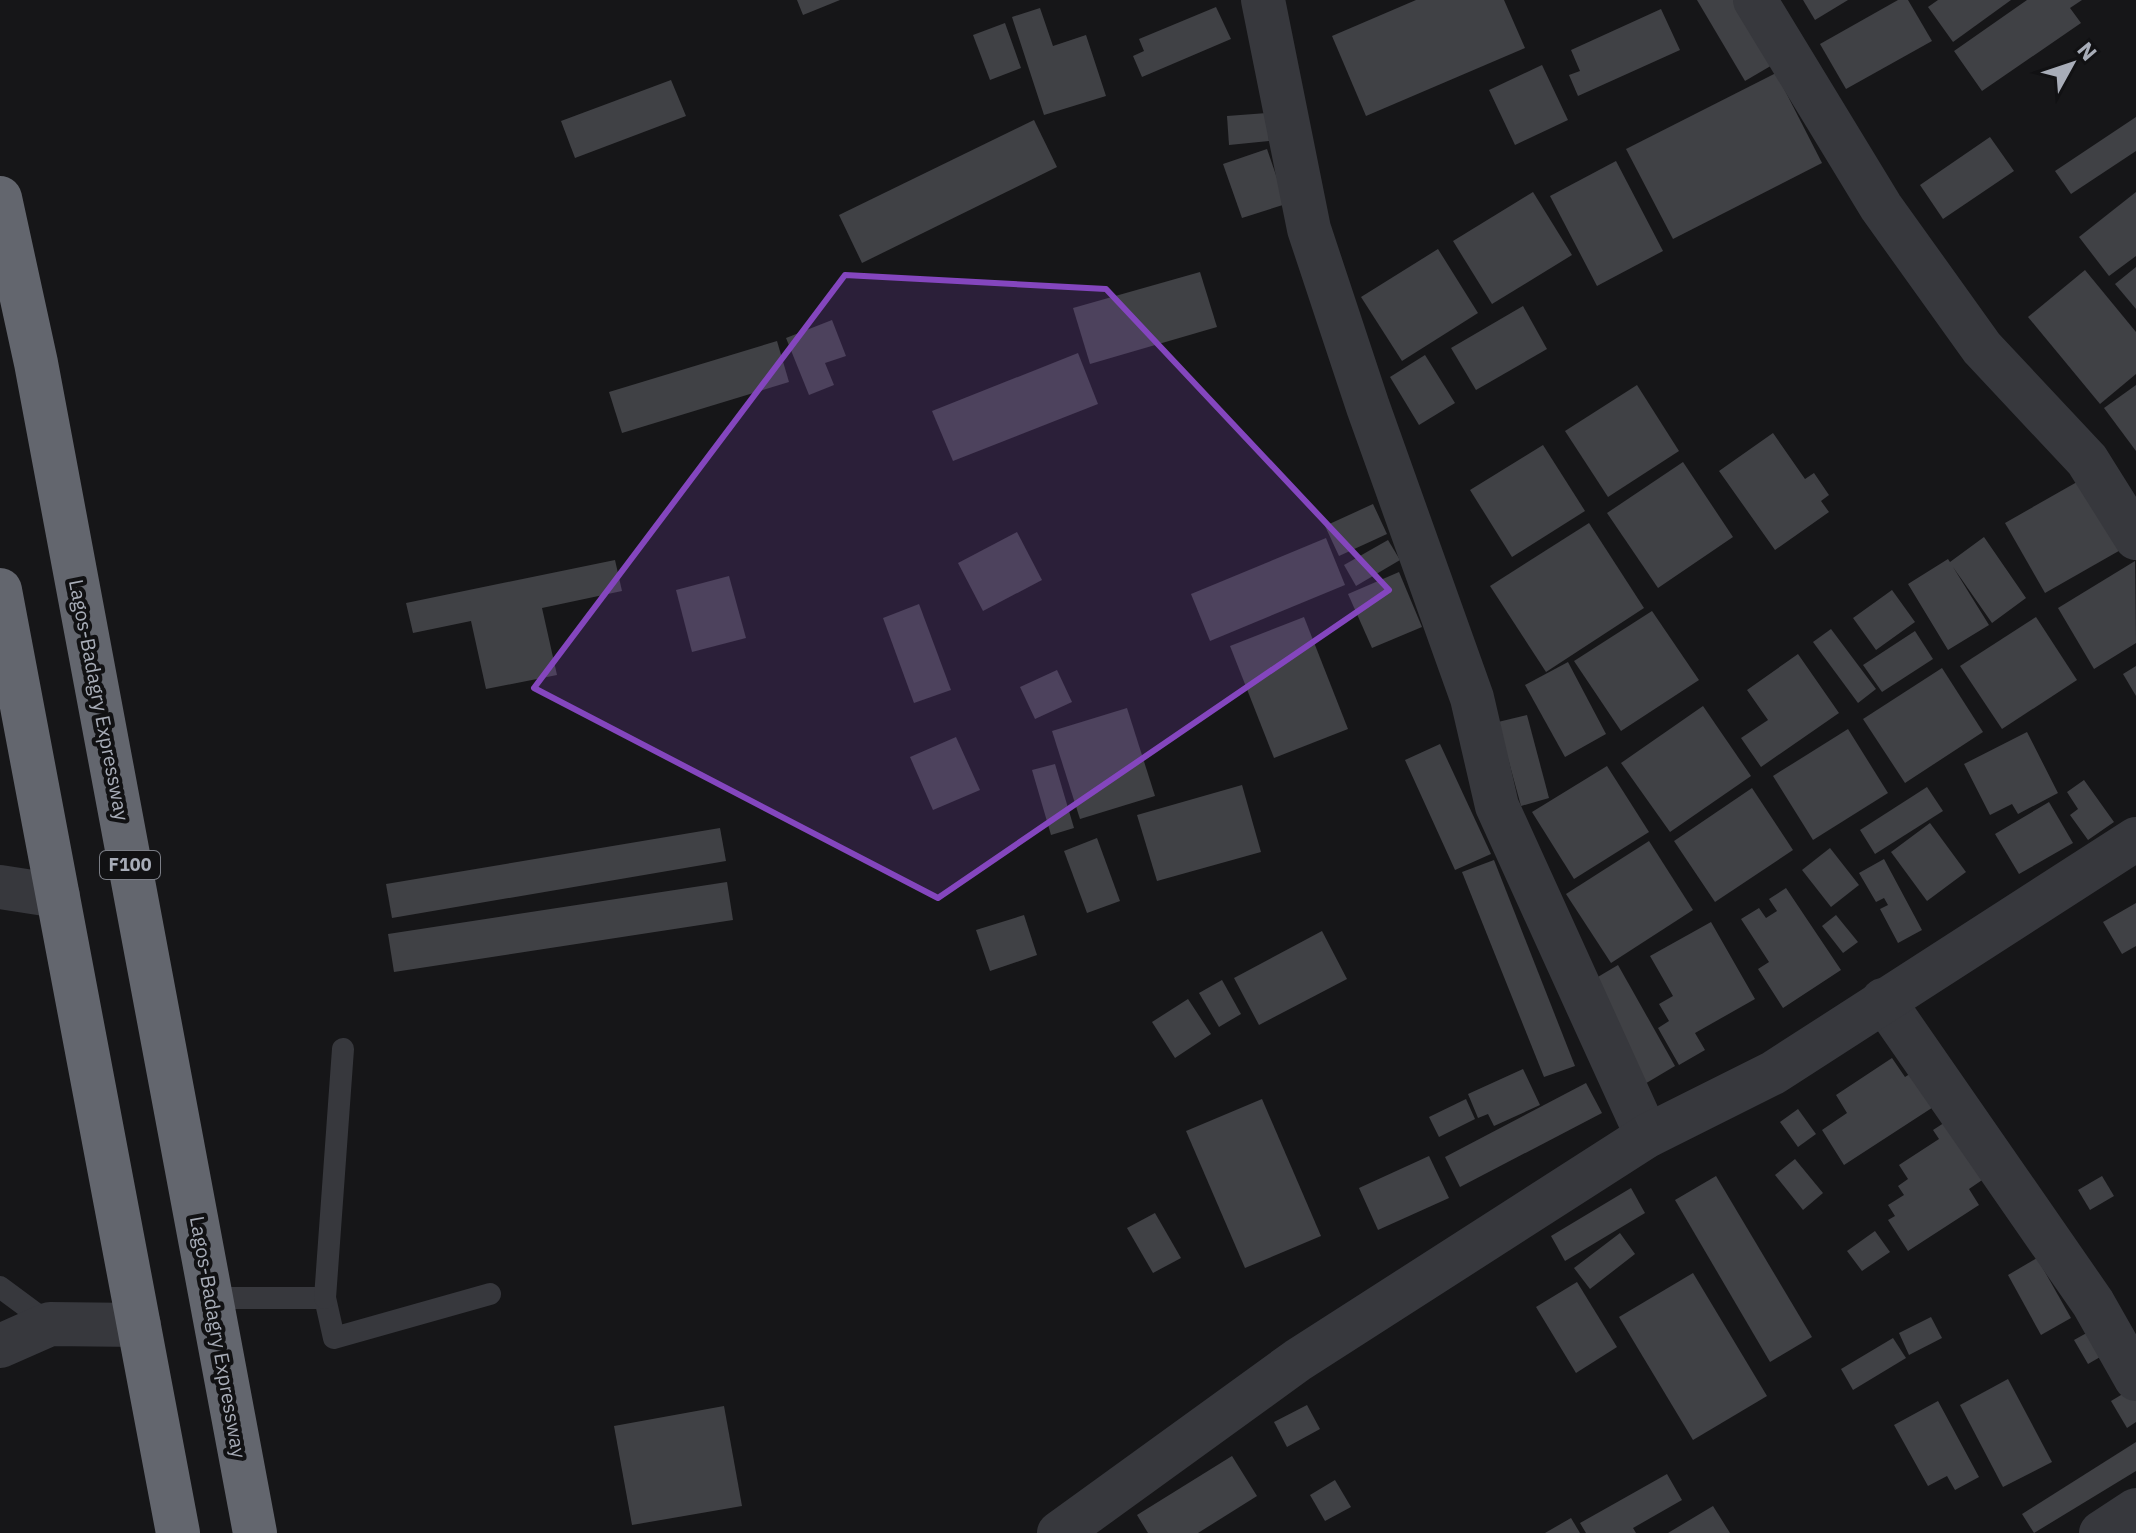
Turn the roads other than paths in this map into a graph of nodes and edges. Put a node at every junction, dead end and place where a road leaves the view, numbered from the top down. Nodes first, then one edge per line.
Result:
1 (1263, 0) edge
2 (1755, 0) edge
3 (0, 198) edge
4 (2136, 538) edge
5 (0, 590) edge
6 (2136, 839) edge
7 (0, 887) edge
8 (58, 896) junction
9 (1883, 1000) junction
10 (343, 1049) dead end
11 (1647, 1136) junction
12 (0, 1287) edge
13 (490, 1294) dead end
14 (212, 1298) junction
15 (325, 1298) junction
16 (50, 1324) junction
17 (139, 1325) junction
18 (0, 1346) edge
19 (2136, 1379) edge
20 (2136, 1510) edge
21 (178, 1533) edge
22 (255, 1533) edge
23 (1059, 1533) edge
24 (2101, 1533) edge

1 - 11 street
2 - 4 street
3 - 14 highway, Lagos-Badagry Expressway / F100
5 - 8 highway
6 - 9 street
7 - 8 street
8 - 17 highway
9 - 11 street
9 - 19 street
10 - 15 lane
11 - 23 street
12 - 16 lane
13 - 15 lane
14 - 15 lane
14 - 22 highway, Lagos-Badagry Expressway / F100
16 - 17 street
16 - 18 street
17 - 21 highway
20 - 24 street

